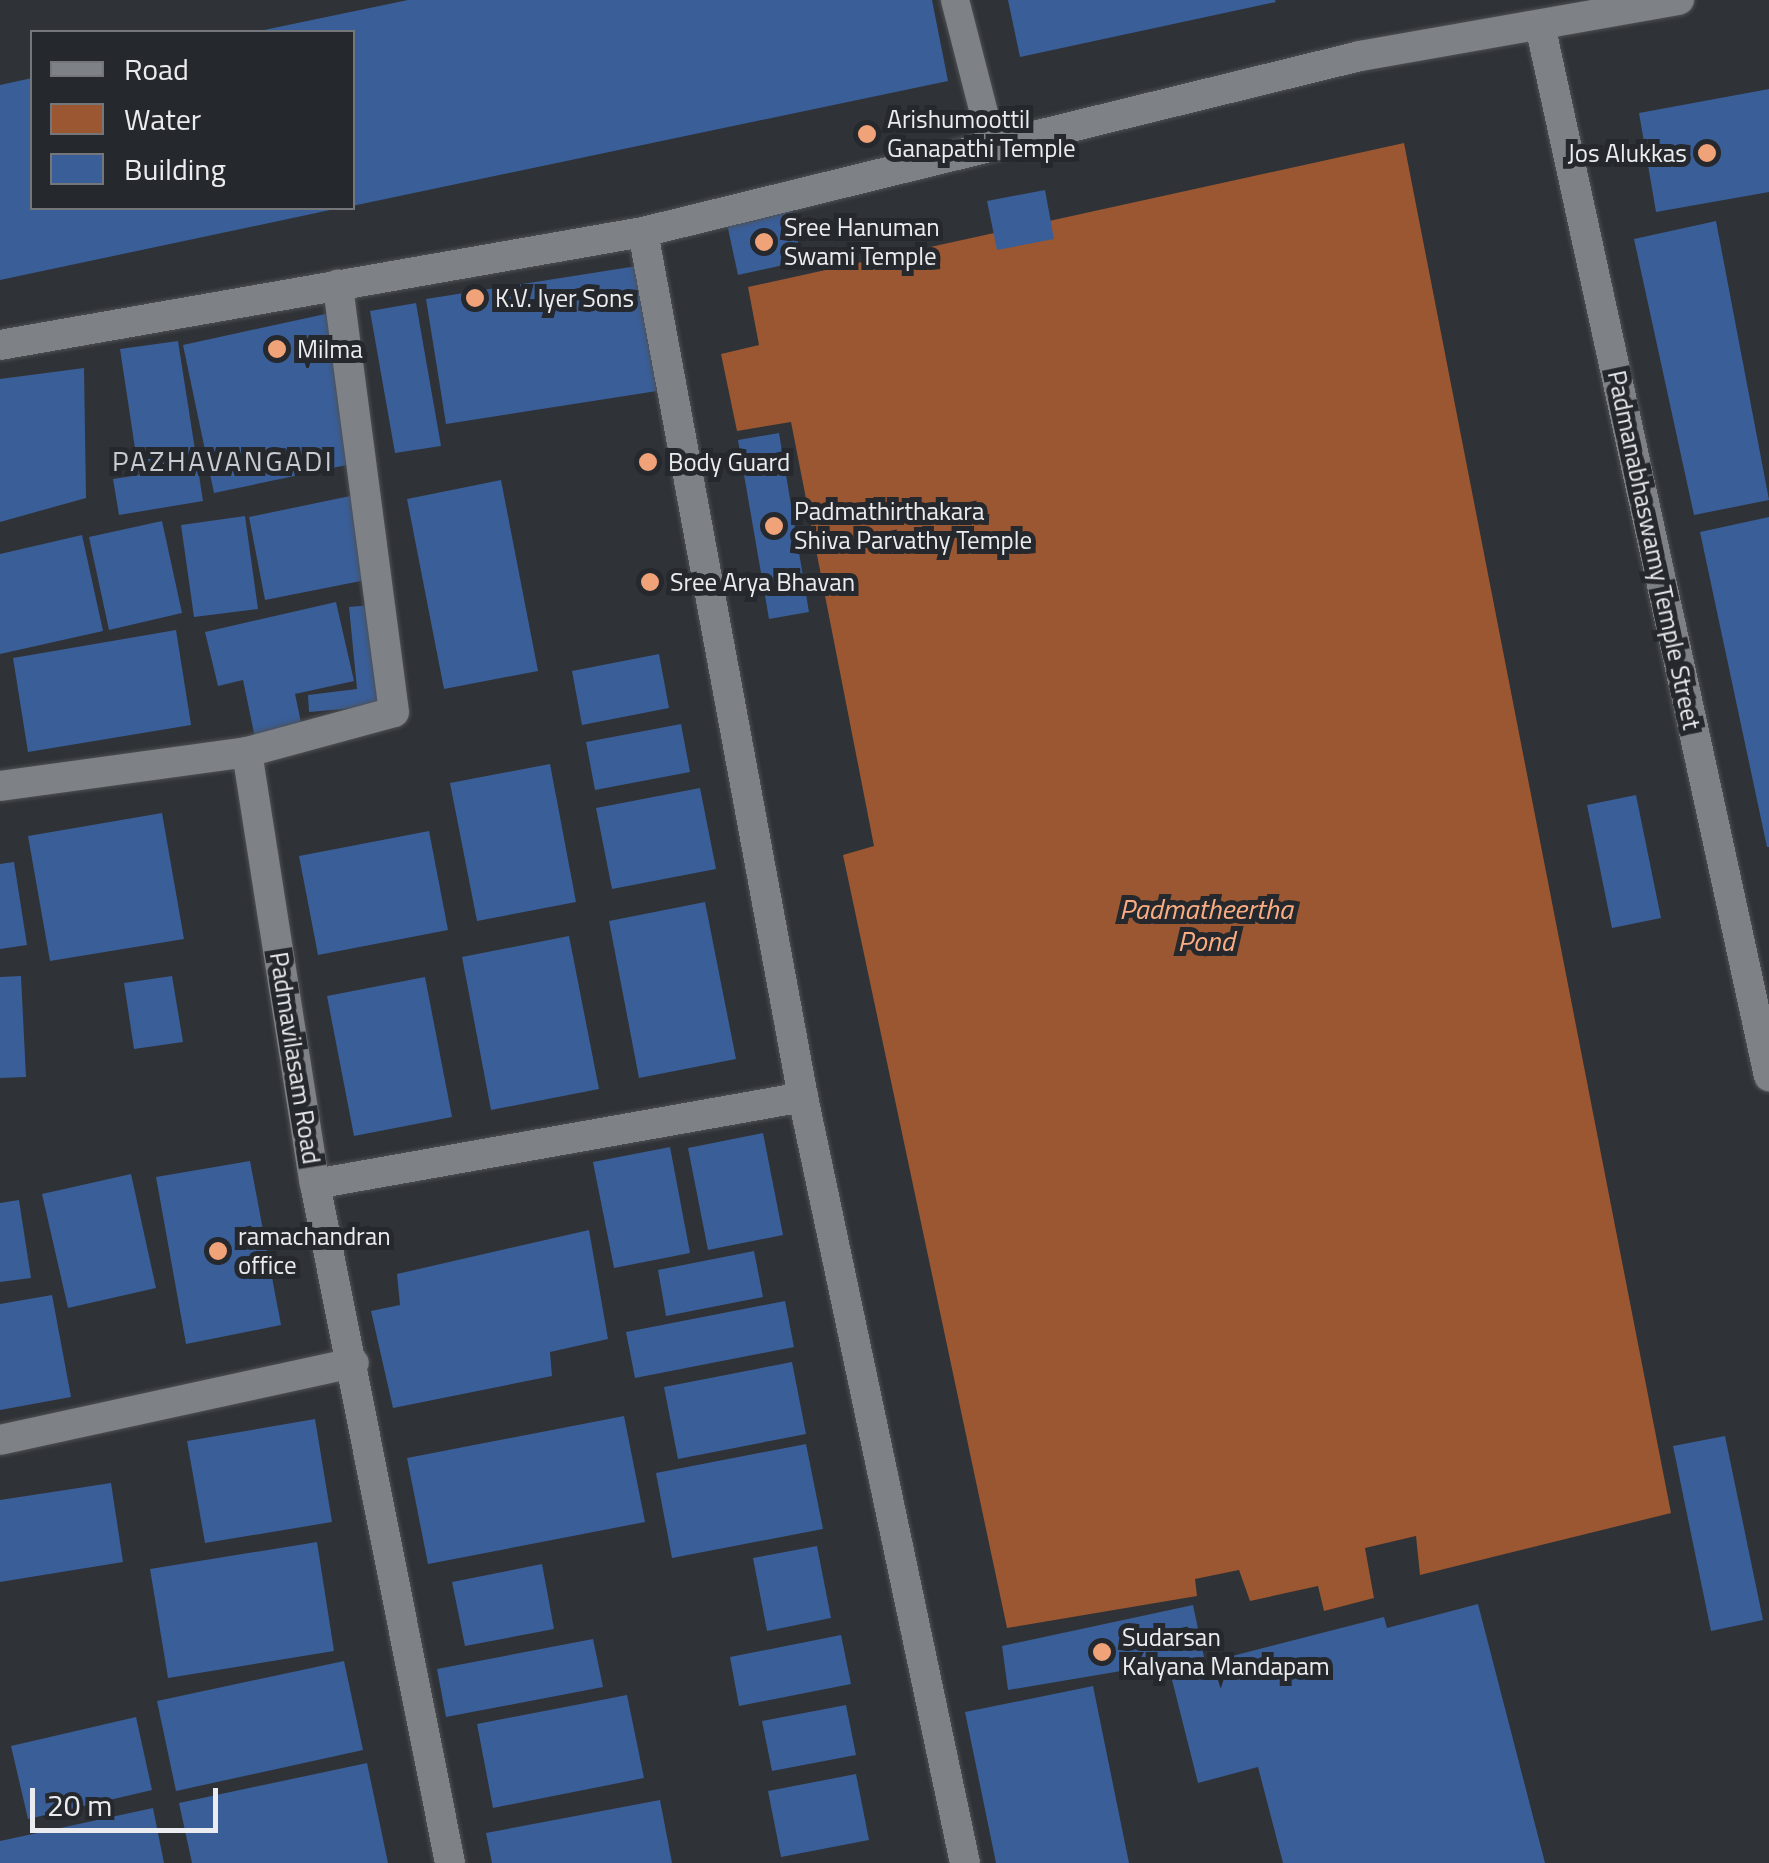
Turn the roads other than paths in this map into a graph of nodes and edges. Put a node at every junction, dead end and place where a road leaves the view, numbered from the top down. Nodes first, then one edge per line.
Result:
1 (955, 0) edge
2 (1679, 0) edge
3 (1538, 12) edge
4 (992, 140) junction
5 (643, 232) junction
6 (338, 284) junction
7 (0, 345) edge
8 (246, 752) junction
9 (0, 786) edge
10 (1769, 1076) edge
11 (804, 1097) junction
12 (314, 1184) junction
13 (354, 1363) junction
14 (0, 1440) edge
15 (450, 1863) edge
16 (965, 1863) edge

1 - 4 lane
2 - 3 street
3 - 4 street
3 - 10 street, Padmanabhaswamy Temple Street
4 - 5 street
5 - 6 street
5 - 11 street
6 - 7 street
6 - 8 street
8 - 9 street
8 - 12 street, Padmavilasam Road
11 - 12 street
11 - 16 street
12 - 13 street, Padmavilasam Road
13 - 14 street
13 - 15 street, Padmavilasam Road

